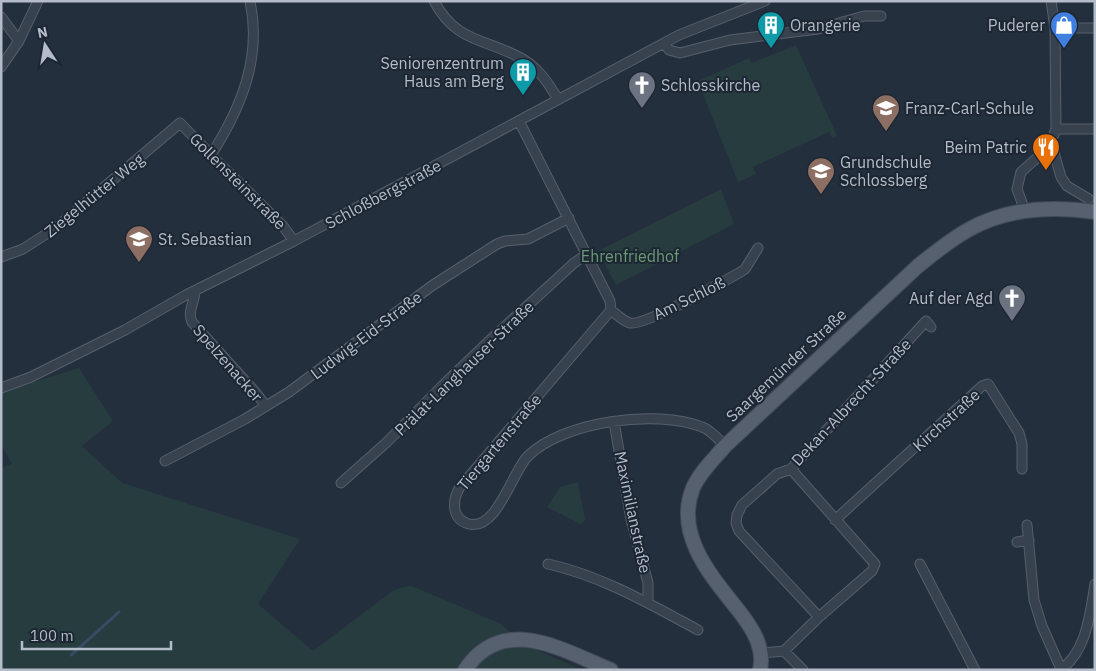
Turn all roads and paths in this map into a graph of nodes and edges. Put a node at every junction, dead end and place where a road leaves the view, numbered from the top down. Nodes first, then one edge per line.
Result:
1 (38, 1) edge
2 (250, 1) edge
3 (434, 1) edge
4 (765, 1) edge
5 (1051, 1) edge
6 (881, 16) dead end
7 (1, 17) edge
8 (1055, 28) junction
9 (1095, 28) edge
10 (19, 42) junction
11 (665, 44) junction
12 (1, 67) edge
13 (558, 99) junction
14 (519, 121) junction
15 (180, 123) joint
16 (1056, 128) junction
17 (1095, 129) edge
18 (1051, 142) junction
19 (211, 155) junction
20 (1089, 199) dead end
21 (1025, 211) junction
22 (1094, 213) edge
23 (569, 218) junction
24 (294, 241) junction
25 (758, 248) dead end
26 (587, 254) junction
27 (1, 257) edge
28 (195, 291) junction
29 (611, 310) junction
30 (931, 327) dead end
31 (1, 388) edge
32 (266, 406) junction
33 (614, 422) junction
34 (725, 446) junction
35 (165, 461) dead end
36 (790, 469) junction
37 (1022, 469) dead end
38 (341, 483) dead end
39 (834, 520) junction
40 (1028, 526) dead end
41 (1029, 540) junction
42 (1017, 542) dead end
43 (548, 564) dead end
44 (920, 564) dead end
45 (1095, 584) edge
46 (648, 603) junction
47 (819, 617) junction
48 (698, 630) dead end
49 (784, 652) junction
50 (761, 653) junction
51 (465, 670) edge
52 (611, 670) edge
53 (760, 670) edge
54 (804, 670) edge
55 (976, 670) edge
56 (1060, 670) edge

1 - 10 street
2 - 19 street
3 - 13 street
4 - 11 street, Schloßbergstraße
5 - 8 street
6 - 11 street
7 - 10 street
8 - 9 street
8 - 16 street
10 - 12 street
11 - 13 street, Schloßbergstraße
13 - 14 street, Schloßbergstraße
14 - 23 street
14 - 24 street, Schloßbergstraße
15 - 19 street, Gollensteinstraße
15 - 27 street, Ziegelhütter Weg
16 - 17 street
16 - 18 street
18 - 20 street
18 - 21 street
19 - 24 street, Gollensteinstraße
21 - 22 main road, Saargemünder Straße
21 - 34 main road, Saargemünder Straße
23 - 26 street
23 - 32 street, Ludwig-Eid-Straße
24 - 28 street, Schloßbergstraße
25 - 29 street, Am Schloß
26 - 29 street
26 - 38 street, Prälat-Langhauser-Straße
28 - 31 street, Schloßbergstraße
28 - 32 street, Spelzenacker
29 - 33 street, Tiergartenstraße
30 - 36 street, Dekan-Albrecht-Straße
32 - 35 street, Ludwig-Eid-Straße
33 - 34 street, Tiergartenstraße
33 - 46 street, Maximilianstraße
34 - 50 main road, Saargemünder Straße
36 - 39 street
36 - 47 street, Dekan-Albrecht-Straße
37 - 39 street, Kirchstraße
39 - 47 street
40 - 41 street
41 - 42 street
41 - 56 street
43 - 46 street, Maximilianstraße
44 - 55 street
45 - 56 street
46 - 48 street, Maximilianstraße
47 - 49 street
49 - 50 street
49 - 54 street
50 - 53 main road, Saargemünder Straße
51 - 52 main road

